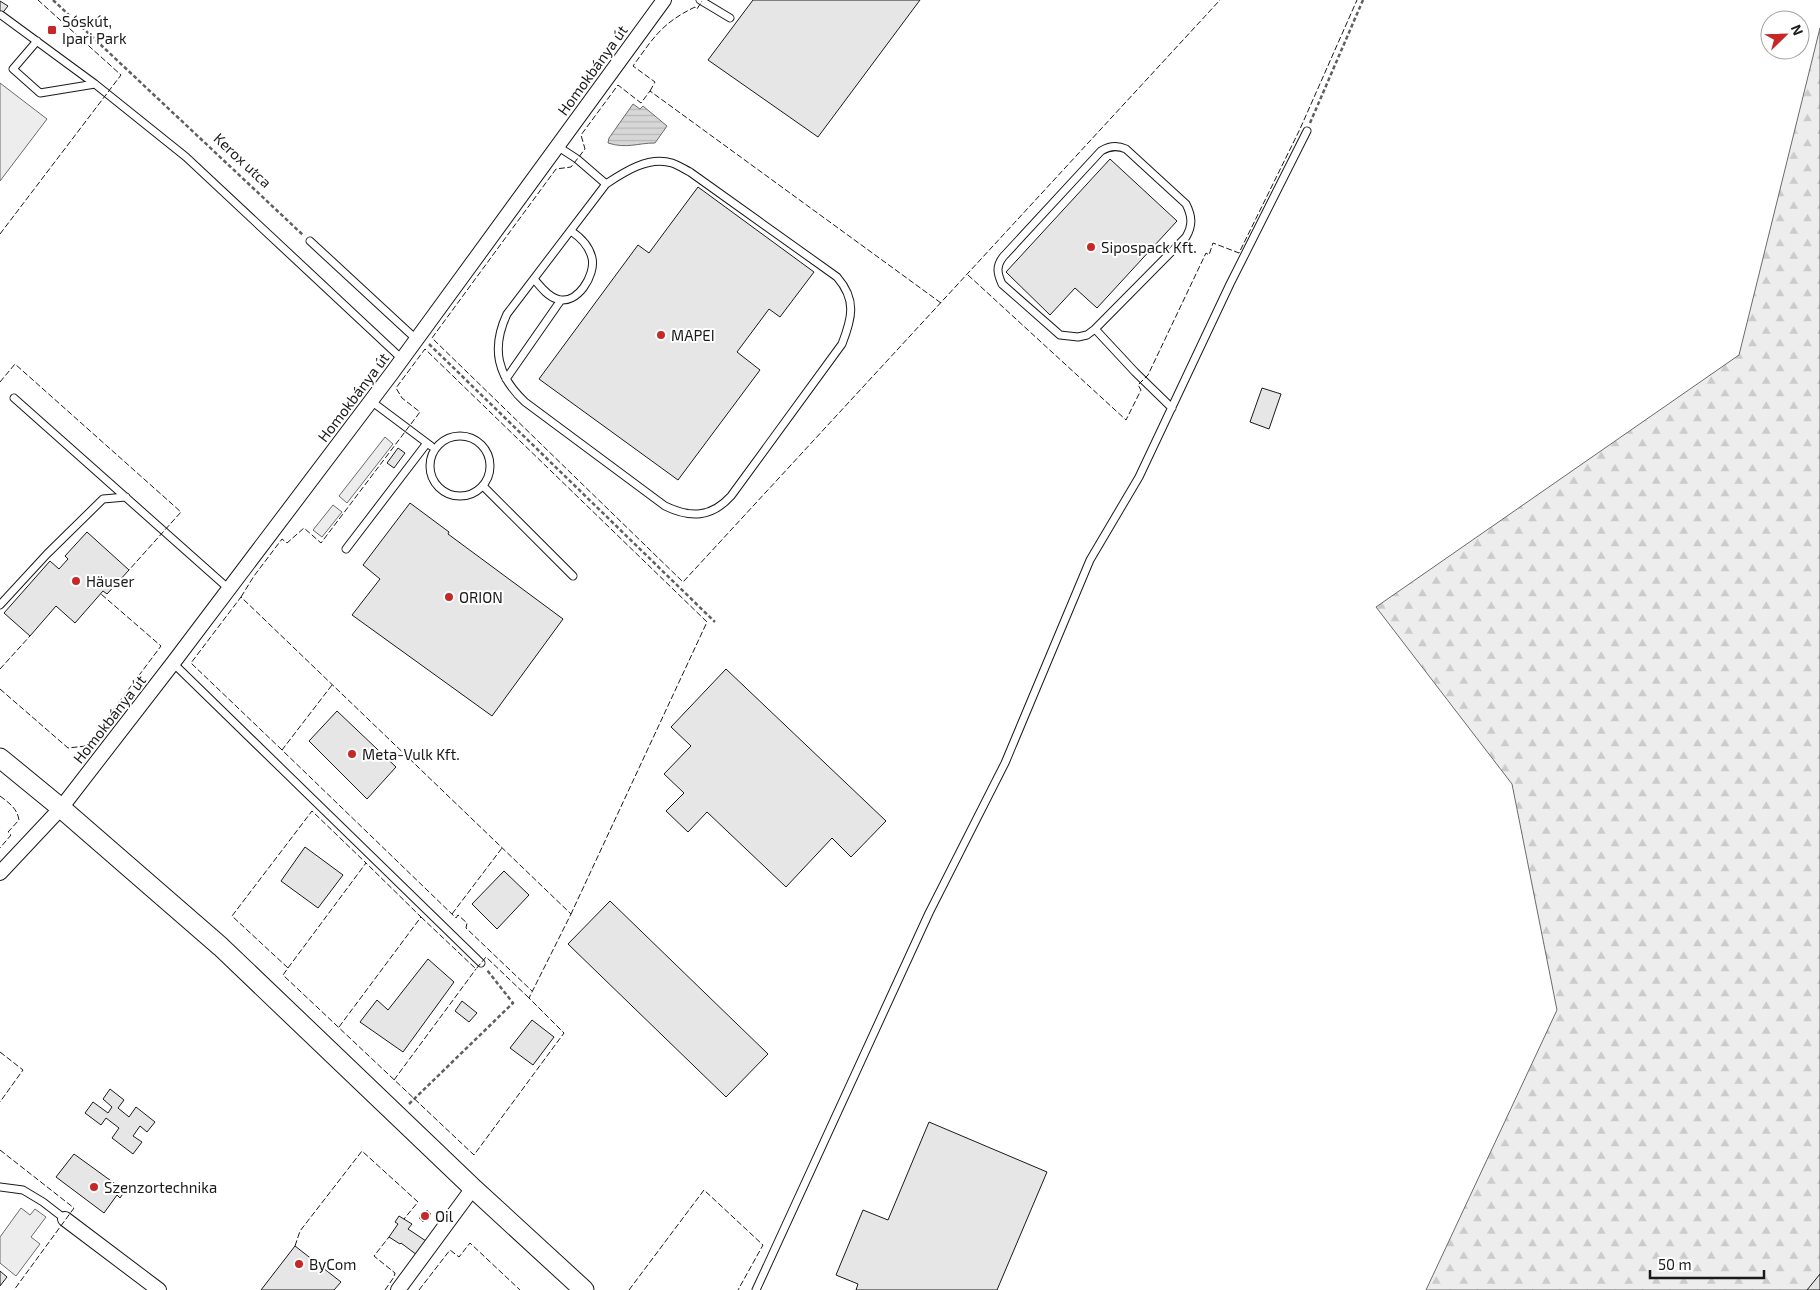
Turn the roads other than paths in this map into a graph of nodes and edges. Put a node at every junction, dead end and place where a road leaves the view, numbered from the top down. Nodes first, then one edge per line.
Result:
1 (664, 0) edge
2 (700, 0) edge
3 (1, 15) dead end
4 (730, 18) dead end
5 (36, 41) junction
6 (95, 84) junction
7 (1306, 131) road end
8 (557, 146) junction
9 (606, 184) junction
10 (570, 231) junction
11 (310, 241) road end
12 (534, 279) junction
13 (561, 300) junction
14 (1095, 329) junction
15 (417, 337) junction
16 (402, 360) junction
17 (506, 379) junction
18 (14, 398) dead end
19 (371, 401) junction
20 (1172, 408) junction
21 (427, 444) junction
22 (435, 450) junction
23 (484, 486) junction
24 (126, 497) junction
25 (346, 549) dead end
26 (573, 576) dead end
27 (228, 589) junction
28 (0, 604) edge
29 (173, 663) junction
30 (0, 758) edge
31 (61, 808) junction
32 (0, 873) edge
33 (481, 963) road end
34 (0, 1187) edge
35 (473, 1188) junction
36 (65, 1219) joint
37 (158, 1290) edge
38 (398, 1290) edge
39 (584, 1290) edge
40 (756, 1290) edge

1 - 8 street, Homokbánya út
2 - 4 lane
3 - 5 lane
5 - 6 lane
5 - 6 lane
6 - 16 lane
7 - 20 lane
8 - 9 lane
8 - 15 street, Homokbánya út
9 - 10 lane
9 - 17 lane
10 - 12 lane
10 - 13 lane
11 - 15 lane
12 - 13 lane
12 - 17 lane
13 - 17 lane
14 - 14 lane
14 - 20 lane
15 - 16 street, Homokbánya út
16 - 19 street, Homokbánya út
18 - 24 lane
19 - 21 lane
19 - 27 street, Homokbánya út
20 - 40 lane
21 - 22 lane
21 - 25 lane
22 - 23 lane
22 - 23 lane
23 - 26 lane
24 - 27 lane
24 - 28 lane
27 - 29 street, Homokbánya út
29 - 31 street, Homokbánya út
29 - 33 lane
30 - 31 main road
31 - 32 street, Homokbánya út
31 - 35 main road
34 - 36 lane
35 - 38 street
35 - 39 main road
36 - 37 street

